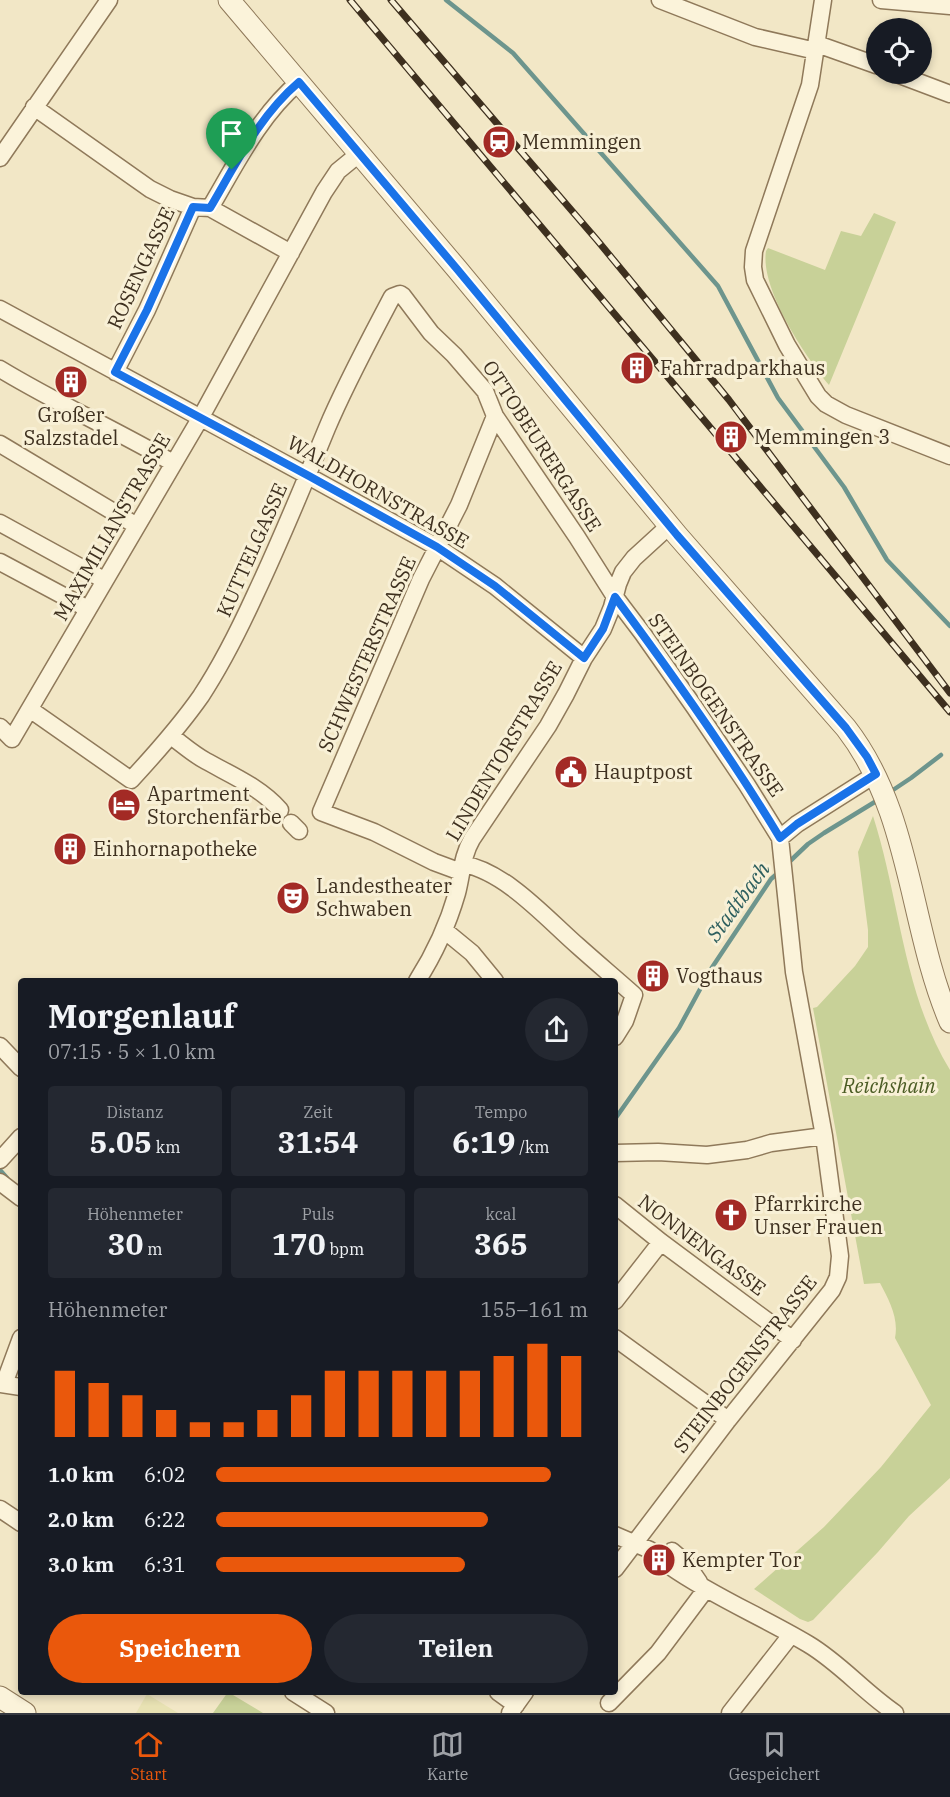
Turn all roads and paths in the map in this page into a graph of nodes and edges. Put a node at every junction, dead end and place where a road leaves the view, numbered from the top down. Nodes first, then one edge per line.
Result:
1 (109, 0) edge
2 (229, 0) edge
3 (660, 0) edge
4 (823, 0) edge
5 (881, 0) edge
6 (950, 6) edge
7 (816, 47) junction
8 (866, 62) edge
9 (299, 82) junction
10 (924, 84) edge
11 (950, 94) edge
12 (34, 107) junction
13 (3, 148) edge
14 (360, 153) junction
15 (201, 208) junction
16 (291, 253) junction
17 (403, 296) joint
18 (0, 309) edge
19 (0, 369) edge
20 (115, 372) junction
21 (495, 416) junction
22 (201, 417) junction
23 (0, 444) edge
24 (950, 456) edge
25 (173, 464) junction
26 (309, 476) junction
27 (0, 522) edge
28 (137, 526) junction
29 (669, 526) junction
30 (437, 547) junction
31 (0, 562) edge
32 (104, 580) junction
33 (615, 597) junction
34 (88, 609) junction
35 (584, 658) junction
36 (31, 710) junction
37 (0, 727) edge
38 (171, 736) junction
39 (878, 780) junction
40 (290, 821) dead end
41 (780, 838) junction
42 (462, 868) junction
43 (444, 930) junction
44 (419, 978) edge
45 (493, 978) edge
46 (615, 978) edge
47 (618, 981) edge
48 (950, 1022) edge
49 (618, 1032) edge
50 (0, 1046) edge
51 (18, 1065) edge
52 (824, 1136) junction
53 (18, 1140) edge
54 (618, 1153) edge
55 (0, 1160) edge
56 (0, 1182) edge
57 (18, 1196) edge
58 (618, 1207) edge
59 (661, 1242) junction
60 (618, 1296) edge
61 (618, 1340) edge
62 (793, 1340) junction
63 (18, 1345) edge
64 (2, 1384) edge
65 (18, 1387) edge
66 (729, 1420) junction
67 (0, 1509) edge
68 (18, 1521) edge
69 (618, 1536) edge
70 (633, 1543) junction
71 (618, 1565) edge
72 (705, 1588) junction
73 (791, 1635) junction
74 (618, 1694) edge
75 (297, 1695) edge
76 (503, 1695) edge
77 (617, 1695) edge
78 (0, 1697) edge
79 (517, 1703) edge
80 (609, 1703) dead end
81 (25, 1713) edge
82 (326, 1713) edge
83 (730, 1713) edge
84 (895, 1713) edge

1 - 12 street
2 - 9 street
3 - 7 street
4 - 7 street
5 - 6 street
7 - 8 street
7 - 24 street
9 - 14 street
9 - 15 street, ROSENGASSE
10 - 11 street
12 - 13 street
12 - 15 street
14 - 16 street, MAXIMILIANSTRASSE
14 - 29 street
15 - 16 street
15 - 20 street, ROSENGASSE
16 - 22 street, MAXIMILIANSTRASSE
17 - 21 street, OTTOBEURERGASSE
17 - 26 street, KUTTELGASSE
18 - 20 street, WALDHORNSTRASSE
19 - 25 street
20 - 22 street, WALDHORNSTRASSE
21 - 30 street, SCHWESTERSTRASSE
21 - 33 street, OTTOBEURERGASSE
22 - 25 street, MAXIMILIANSTRASSE
22 - 26 street, WALDHORNSTRASSE
23 - 28 street
25 - 28 street, MAXIMILIANSTRASSE
26 - 30 street, WALDHORNSTRASSE
26 - 38 street, KUTTELGASSE
27 - 32 street
28 - 32 street, MAXIMILIANSTRASSE
29 - 33 street, LINDENTORSTRASSE
29 - 39 street
30 - 35 street, WALDHORNSTRASSE
30 - 42 street, SCHWESTERSTRASSE
31 - 34 street
32 - 34 street, MAXIMILIANSTRASSE
33 - 35 street, LINDENTORSTRASSE
33 - 41 street, STEINBOGENSTRASSE
34 - 36 street, MAXIMILIANSTRASSE
35 - 42 street, LINDENTORSTRASSE
36 - 37 street, MAXIMILIANSTRASSE
36 - 38 street, KUTTELGASSE
38 - 40 street
39 - 41 street
39 - 48 street
41 - 52 street, STEINBOGENSTRASSE
42 - 43 street, LINDENTORSTRASSE
42 - 46 street
43 - 44 street, LINDENTORSTRASSE
43 - 45 street
47 - 49 street
50 - 51 street
52 - 54 street
52 - 62 street, STEINBOGENSTRASSE
53 - 55 street
56 - 57 street
58 - 59 street, NONNENGASSE
59 - 60 street
59 - 62 street, NONNENGASSE
61 - 66 street
62 - 66 street, STEINBOGENSTRASSE
63 - 64 street
64 - 65 street
66 - 70 street, STEINBOGENSTRASSE
67 - 68 street
69 - 70 street
70 - 71 street, STEINBOGENSTRASSE
70 - 72 street
72 - 73 street
72 - 74 street
73 - 83 street
73 - 84 street
75 - 82 street
76 - 79 street
77 - 80 street
78 - 81 street

